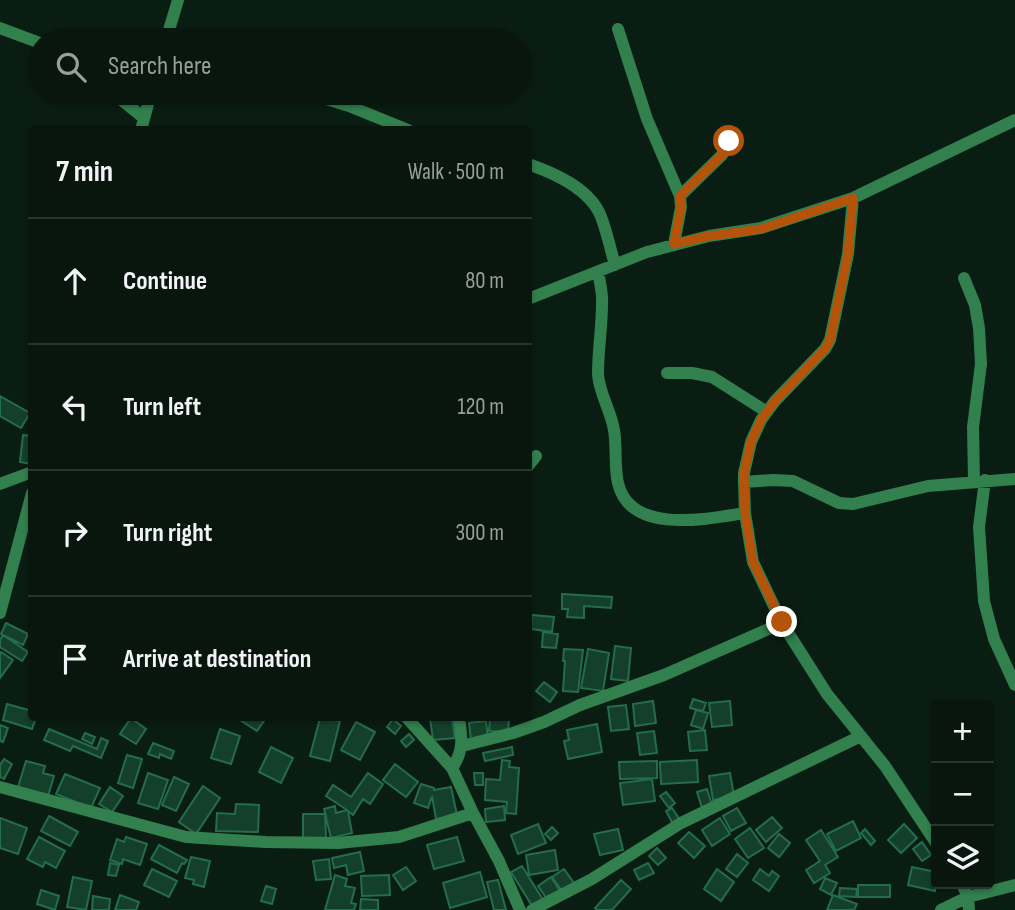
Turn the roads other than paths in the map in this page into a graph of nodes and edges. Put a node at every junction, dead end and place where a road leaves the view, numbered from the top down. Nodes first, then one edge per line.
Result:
1 (178, 0) edge
2 (0, 28) edge
3 (170, 28) edge
4 (618, 29) dead end
5 (28, 38) edge
6 (125, 105) edge
7 (148, 105) edge
8 (346, 105) edge
9 (1015, 120) edge
10 (143, 124) edge
11 (398, 126) edge
12 (729, 141) dead end
13 (532, 166) edge
14 (680, 196) junction
15 (853, 198) junction
16 (674, 244) junction
17 (615, 265) junction
18 (598, 272) junction
19 (964, 278) dead end
20 (532, 297) edge
21 (667, 373) dead end
22 (767, 412) junction
23 (28, 473) edge
24 (1015, 479) edge
25 (4, 480) edge
26 (979, 481) junction
27 (744, 482) junction
28 (28, 508) edge
29 (745, 513) junction
30 (0, 613) edge
31 (782, 622) junction
32 (1015, 685) edge
33 (410, 721) edge
34 (459, 721) edge
35 (861, 736) junction
36 (462, 746) junction
37 (453, 768) junction
38 (0, 787) edge
39 (473, 813) junction
40 (931, 835) edge
41 (1015, 885) edge
42 (969, 904) edge
43 (520, 910) edge
44 (531, 910) edge
45 (941, 910) edge

1 - 3 street
2 - 5 street
4 - 14 street
6 - 10 street
7 - 10 street
8 - 11 street
9 - 15 street
12 - 14 street
13 - 17 street
14 - 16 street
15 - 16 street
15 - 22 street
16 - 17 street
17 - 18 street
18 - 20 street
18 - 29 street
19 - 26 street
21 - 22 street
22 - 27 street
23 - 25 street
24 - 26 street
26 - 27 street
26 - 32 street
27 - 29 street
28 - 30 street
29 - 31 street
31 - 35 street
31 - 36 street
33 - 37 street
34 - 36 street
35 - 40 street
35 - 44 street
36 - 37 street
37 - 39 street
38 - 39 street
39 - 43 street
41 - 42 street
42 - 45 street

